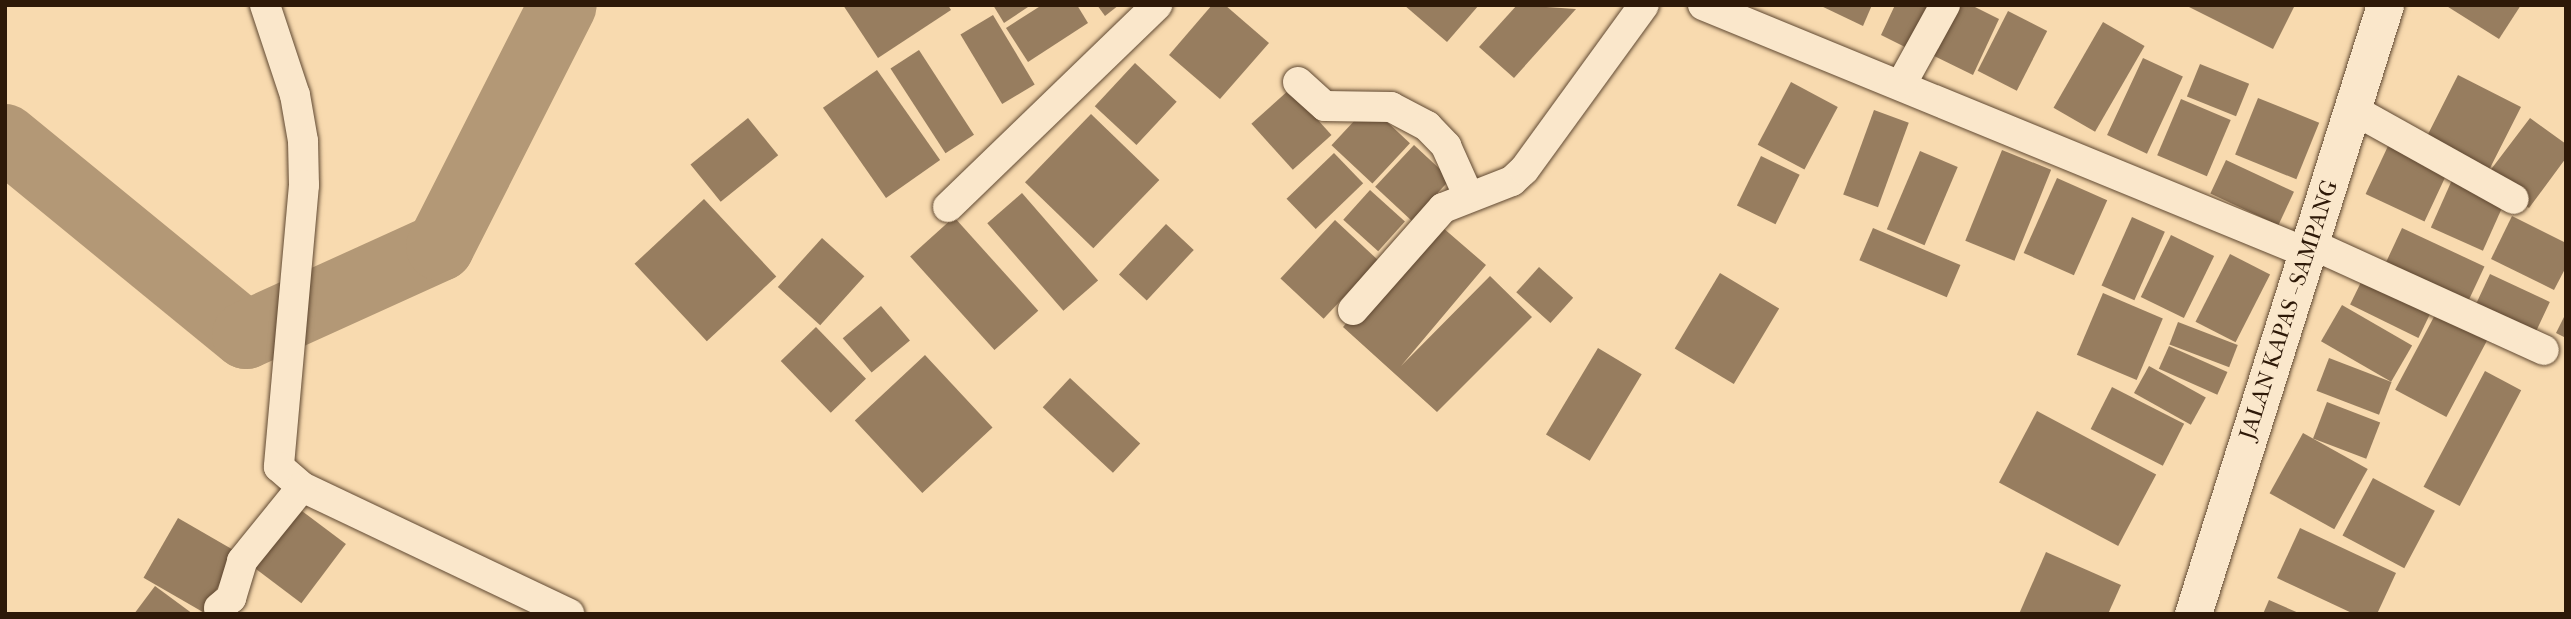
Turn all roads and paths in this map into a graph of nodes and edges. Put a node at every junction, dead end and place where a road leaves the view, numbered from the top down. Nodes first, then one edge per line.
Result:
1 (265, 5) edge
2 (1157, 5) edge
3 (1644, 5) edge
4 (1703, 5) edge
5 (1945, 5) edge
6 (2385, 5) edge
7 (1298, 82) dead end
8 (1902, 83) junction
9 (2352, 109) junction
10 (1468, 195) junction
11 (2514, 199) dead end
12 (948, 207) dead end
13 (2307, 247) junction
14 (1353, 310) dead end
15 (2544, 350) dead end
16 (302, 487) junction
17 (219, 608) dead end
18 (569, 614) edge
19 (2193, 614) edge

1 - 16 street
2 - 12 street
3 - 10 street
4 - 8 street
5 - 8 street
6 - 9 street, JALAN KAPAS - SAMPANG
7 - 10 street
8 - 13 street
9 - 11 street
9 - 13 street, JALAN KAPAS - SAMPANG
10 - 14 street
13 - 15 street
13 - 19 street, JALAN KAPAS - SAMPANG
16 - 17 street
16 - 18 street

